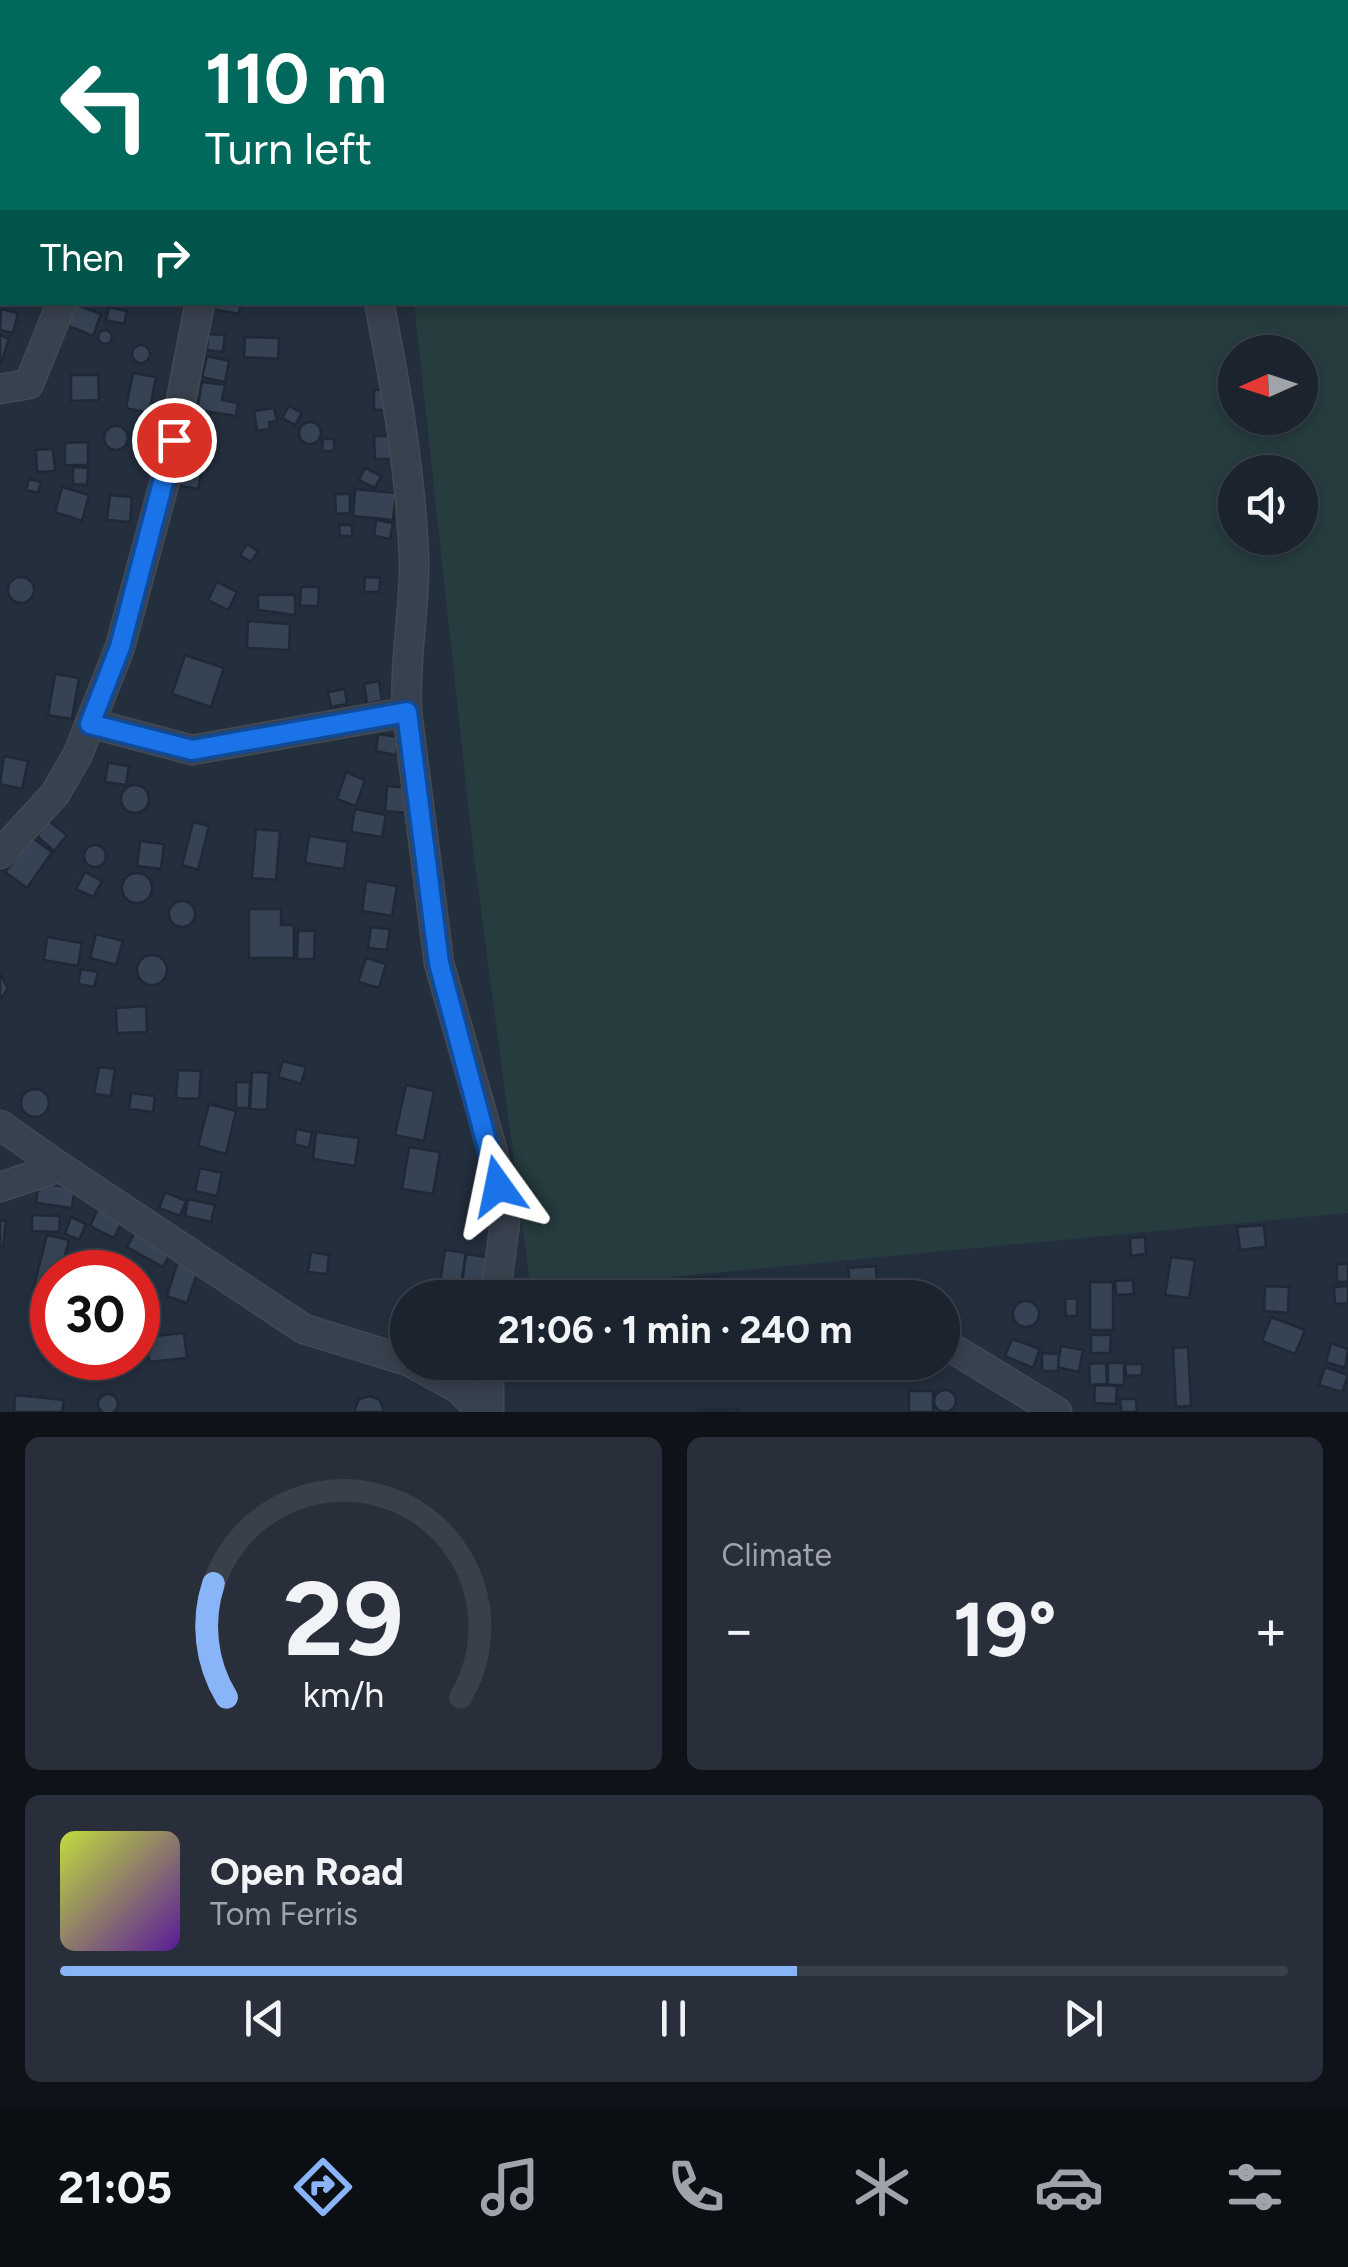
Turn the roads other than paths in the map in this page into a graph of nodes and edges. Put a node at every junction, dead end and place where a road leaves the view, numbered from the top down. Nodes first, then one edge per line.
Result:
1 (61, 305) edge
2 (199, 305) edge
3 (379, 305) edge
4 (0, 390) edge
5 (407, 712) junction
6 (90, 724) junction
7 (0, 854) edge
8 (0, 1125) edge
9 (60, 1167) junction
10 (0, 1187) edge
11 (498, 1280) edge
12 (960, 1353) edge
13 (390, 1356) edge
14 (443, 1380) edge
15 (488, 1380) edge
16 (485, 1412) edge
17 (1057, 1412) edge

1 - 4 street
2 - 6 street
3 - 5 street
5 - 6 street
5 - 11 street
6 - 7 street
8 - 9 street
9 - 10 street
9 - 13 street
12 - 17 street
14 - 16 street
15 - 16 street

